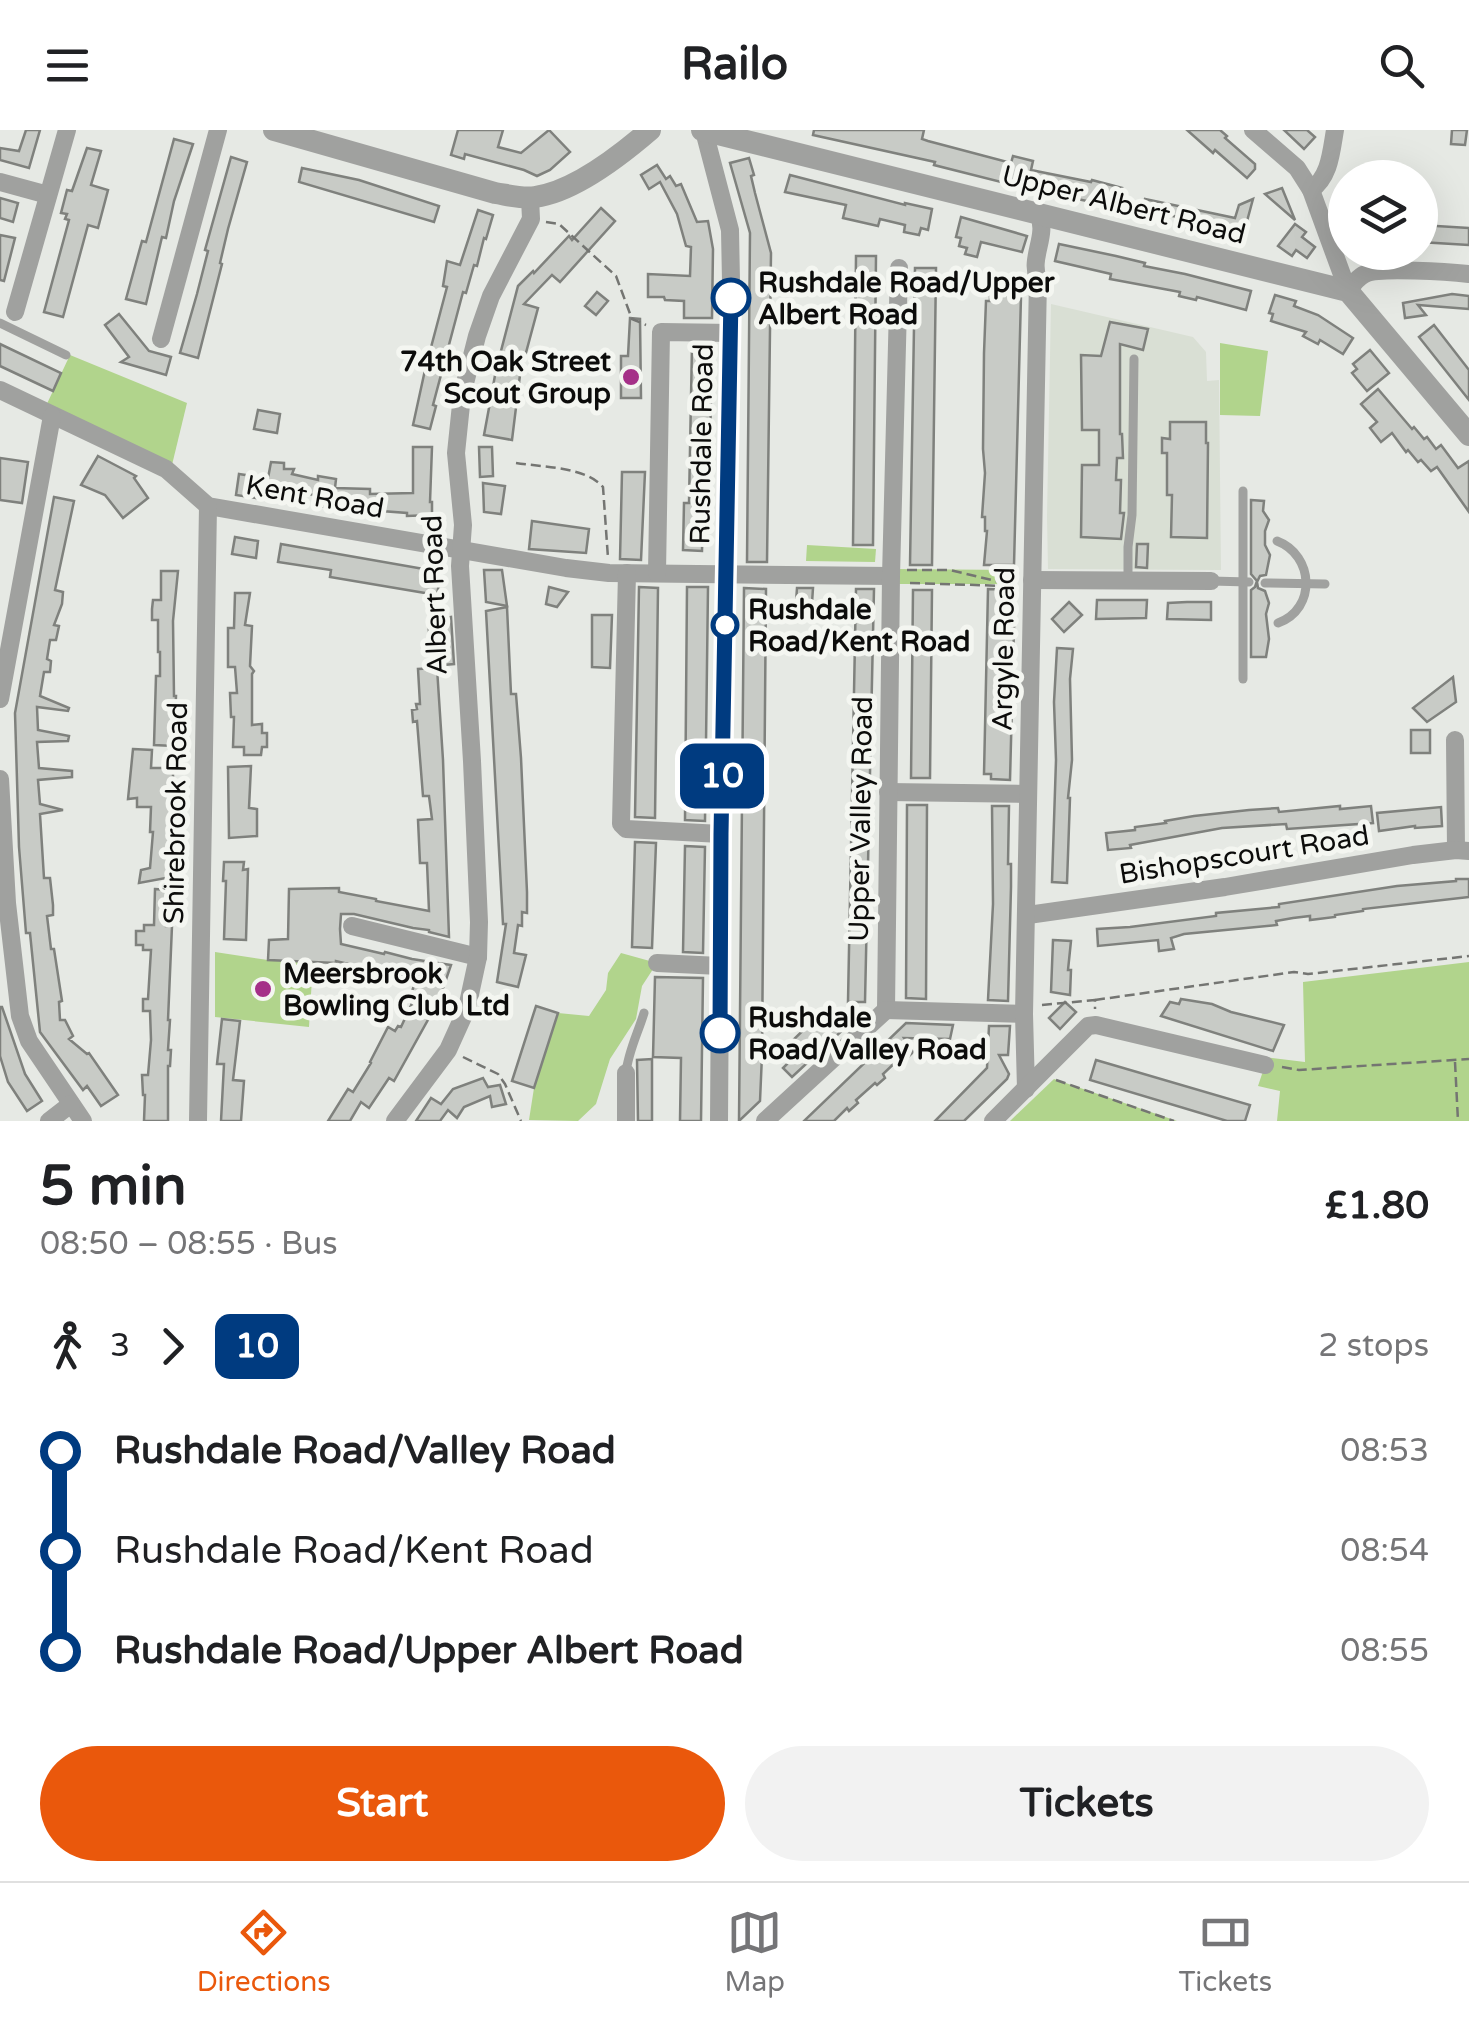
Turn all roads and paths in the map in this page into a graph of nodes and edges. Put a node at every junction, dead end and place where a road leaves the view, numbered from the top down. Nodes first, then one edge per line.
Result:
1 (67, 130) edge
2 (218, 130) edge
3 (274, 130) edge
4 (650, 130) edge
5 (703, 130) edge
6 (1253, 130) edge
7 (1335, 130) edge
8 (0, 182) edge
9 (1311, 190) junction
10 (48, 195) junction
11 (530, 198) junction
12 (1038, 213) junction
13 (559, 224) dead end
14 (899, 268) dead end
15 (1469, 274) edge
16 (1348, 290) junction
17 (8, 317) edge
18 (159, 327) dead end
19 (662, 332) junction
20 (732, 333) junction
21 (66, 355) dead end
22 (1134, 359) dead end
23 (0, 390) edge
24 (52, 416) junction
25 (1469, 435) edge
26 (516, 463) dead end
27 (1242, 490) dead end
28 (208, 506) junction
29 (1277, 541) dead end
30 (461, 549) junction
31 (618, 573) junction
32 (657, 573) junction
33 (726, 574) junction
34 (891, 576) junction
35 (1128, 581) junction
36 (1211, 581) joint
37 (1245, 582) junction
38 (1266, 583) dead end
39 (1026, 584) junction
40 (1307, 584) junction
41 (1325, 584) dead end
42 (1278, 623) dead end
43 (4, 652) edge
44 (1243, 679) dead end
45 (0, 699) edge
46 (1456, 740) dead end
47 (0, 779) edge
48 (888, 792) junction
49 (1028, 794) junction
50 (721, 834) junction
51 (1, 843) edge
52 (1463, 850) edge
53 (3, 906) edge
54 (1028, 915) junction
55 (352, 926) dead end
56 (1469, 956) edge
57 (478, 958) junction
58 (657, 962) dead end
59 (720, 966) junction
60 (1095, 1000) junction
61 (886, 1010) junction
62 (644, 1013) dead end
63 (1024, 1014) junction
64 (1096, 1025) junction
65 (448, 1050) junction
66 (1469, 1059) edge
67 (1455, 1060) junction
68 (1265, 1065) joint
69 (626, 1073) joint
70 (1040, 1074) junction
71 (1026, 1090) junction
72 (72, 1104) junction
73 (49, 1121) edge
74 (83, 1121) edge
75 (198, 1121) edge
76 (395, 1121) edge
77 (522, 1121) edge
78 (626, 1121) edge
79 (719, 1121) edge
80 (764, 1121) edge
81 (992, 1121) edge
82 (1174, 1121) edge
83 (1458, 1121) edge

1 - 10 street
2 - 18 street
3 - 11 street
4 - 11 street
5 - 12 street, Upper Albert Road
5 - 20 street, Rushdale Road
6 - 9 street
7 - 9 street
8 - 10 street
9 - 16 street
10 - 17 street
11 - 30 street, Albert Road
12 - 16 street, Upper Albert Road
12 - 39 street, Argyle Road
13 - 19 path
14 - 34 street, Upper Valley Road
15 - 16 street
16 - 25 street
17 - 21 lane
19 - 20 street
19 - 32 street
20 - 33 street, Rushdale Road
22 - 35 lane
23 - 24 street, Kent Road
24 - 28 street, Kent Road
24 - 43 street
26 - 31 path
27 - 37 lane
28 - 30 street, Kent Road
28 - 75 street, Shirebrook Road
29 - 40 lane
30 - 31 street, Kent Road
30 - 57 street, Albert Road
31 - 32 street, Kent Road
31 - 50 street
32 - 33 street, Kent Road
33 - 34 street, Kent Road
33 - 50 street, Rushdale Road
34 - 39 path
34 - 39 path
34 - 48 street, Upper Valley Road
35 - 36 street
35 - 39 street
36 - 37 lane
37 - 44 lane
38 - 40 lane
39 - 49 street, Argyle Road
40 - 41 lane
40 - 42 lane
43 - 45 street
46 - 52 street
47 - 51 street
48 - 49 street
48 - 61 street, Upper Valley Road
49 - 54 street, Argyle Road
50 - 59 street, Rushdale Road
51 - 53 street
52 - 54 street, Bishopscourt Road
53 - 72 street
54 - 63 street, Argyle Road
55 - 57 street
56 - 60 path
57 - 65 street, Albert Road
58 - 59 street
59 - 79 street, Rushdale Road
60 - 63 path
60 - 64 path
61 - 63 street
61 - 80 street
62 - 69 lane
63 - 71 street, Argyle Road
64 - 68 street
64 - 70 street
65 - 76 street, Albert Road
65 - 77 path
66 - 67 path
67 - 68 path
67 - 83 path
69 - 78 street
70 - 71 street
70 - 82 path
71 - 81 street
72 - 73 street
72 - 74 street

